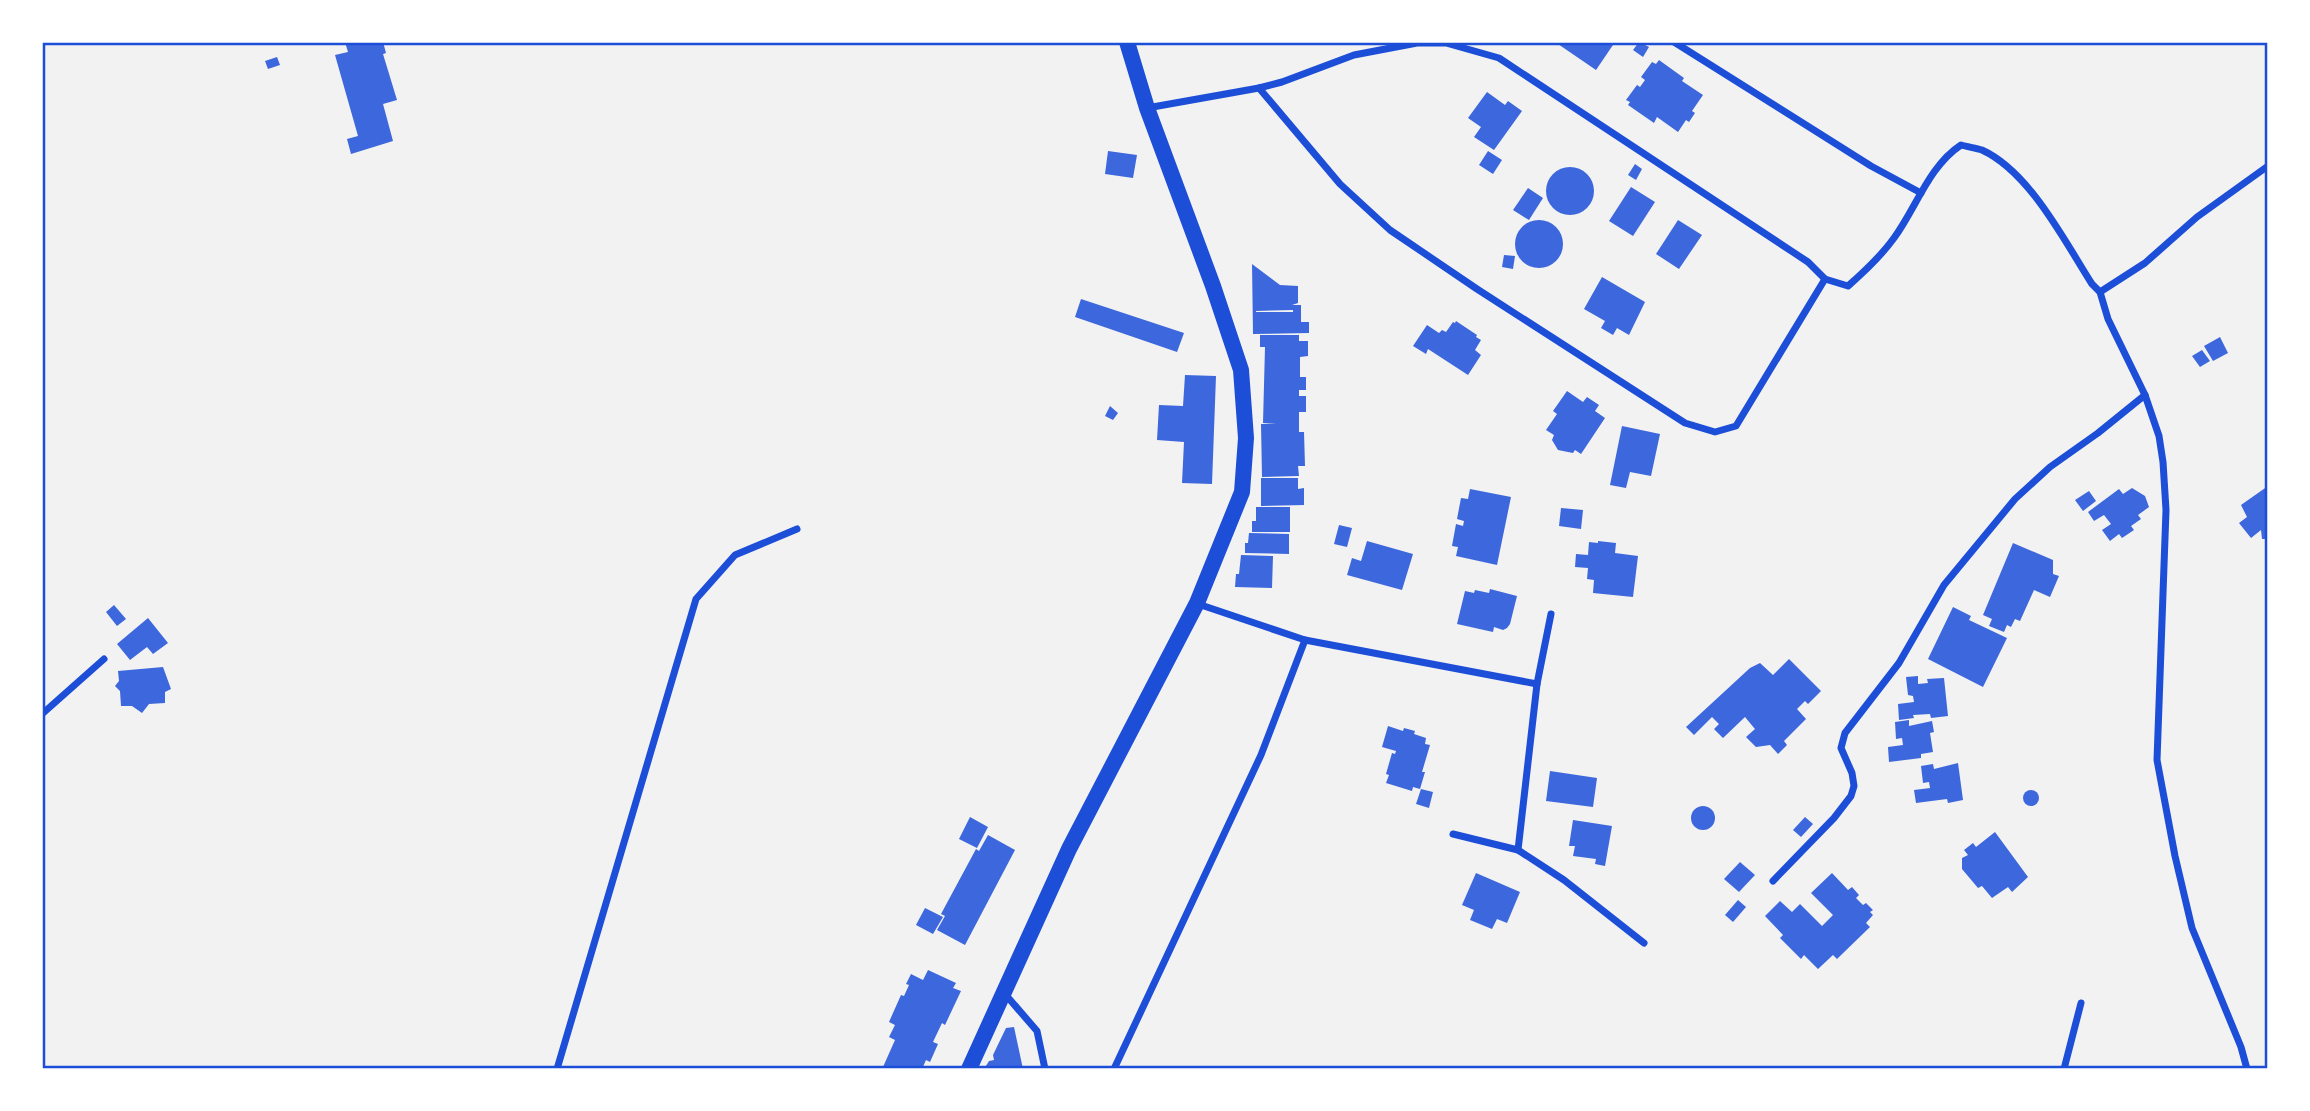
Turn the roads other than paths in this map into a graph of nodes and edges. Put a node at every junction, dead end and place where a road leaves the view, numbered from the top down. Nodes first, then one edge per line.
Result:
1 (1127, 42) edge
2 (1674, 42) edge
3 (1259, 88) junction
4 (1147, 108) junction
5 (2268, 166) edge
6 (1921, 193) junction
7 (1825, 279) junction
8 (2100, 292) junction
9 (2145, 395) junction
10 (797, 528) dead end
11 (1197, 603) junction
12 (1551, 614) dead end
13 (1306, 640) junction
14 (104, 659) dead end
15 (1537, 684) junction
16 (42, 714) edge
17 (1452, 834) dead end
18 (1518, 850) junction
19 (1773, 881) dead end
20 (1644, 943) dead end
21 (1003, 991) junction
22 (2081, 1003) dead end
23 (557, 1069) edge
24 (969, 1069) edge
25 (1045, 1069) edge
26 (1114, 1069) edge
27 (2064, 1069) edge
28 (2247, 1069) edge

1 - 4 main road
2 - 6 street
3 - 4 street
3 - 7 street
3 - 7 street
4 - 11 main road
5 - 8 street
6 - 7 street
6 - 8 street
8 - 9 street
9 - 19 street
9 - 28 street
10 - 23 street
11 - 13 street
11 - 21 main road
12 - 15 street
13 - 15 street
13 - 26 street
14 - 16 street
15 - 18 street
17 - 18 street
18 - 20 street
21 - 24 main road
21 - 25 street
22 - 27 street

